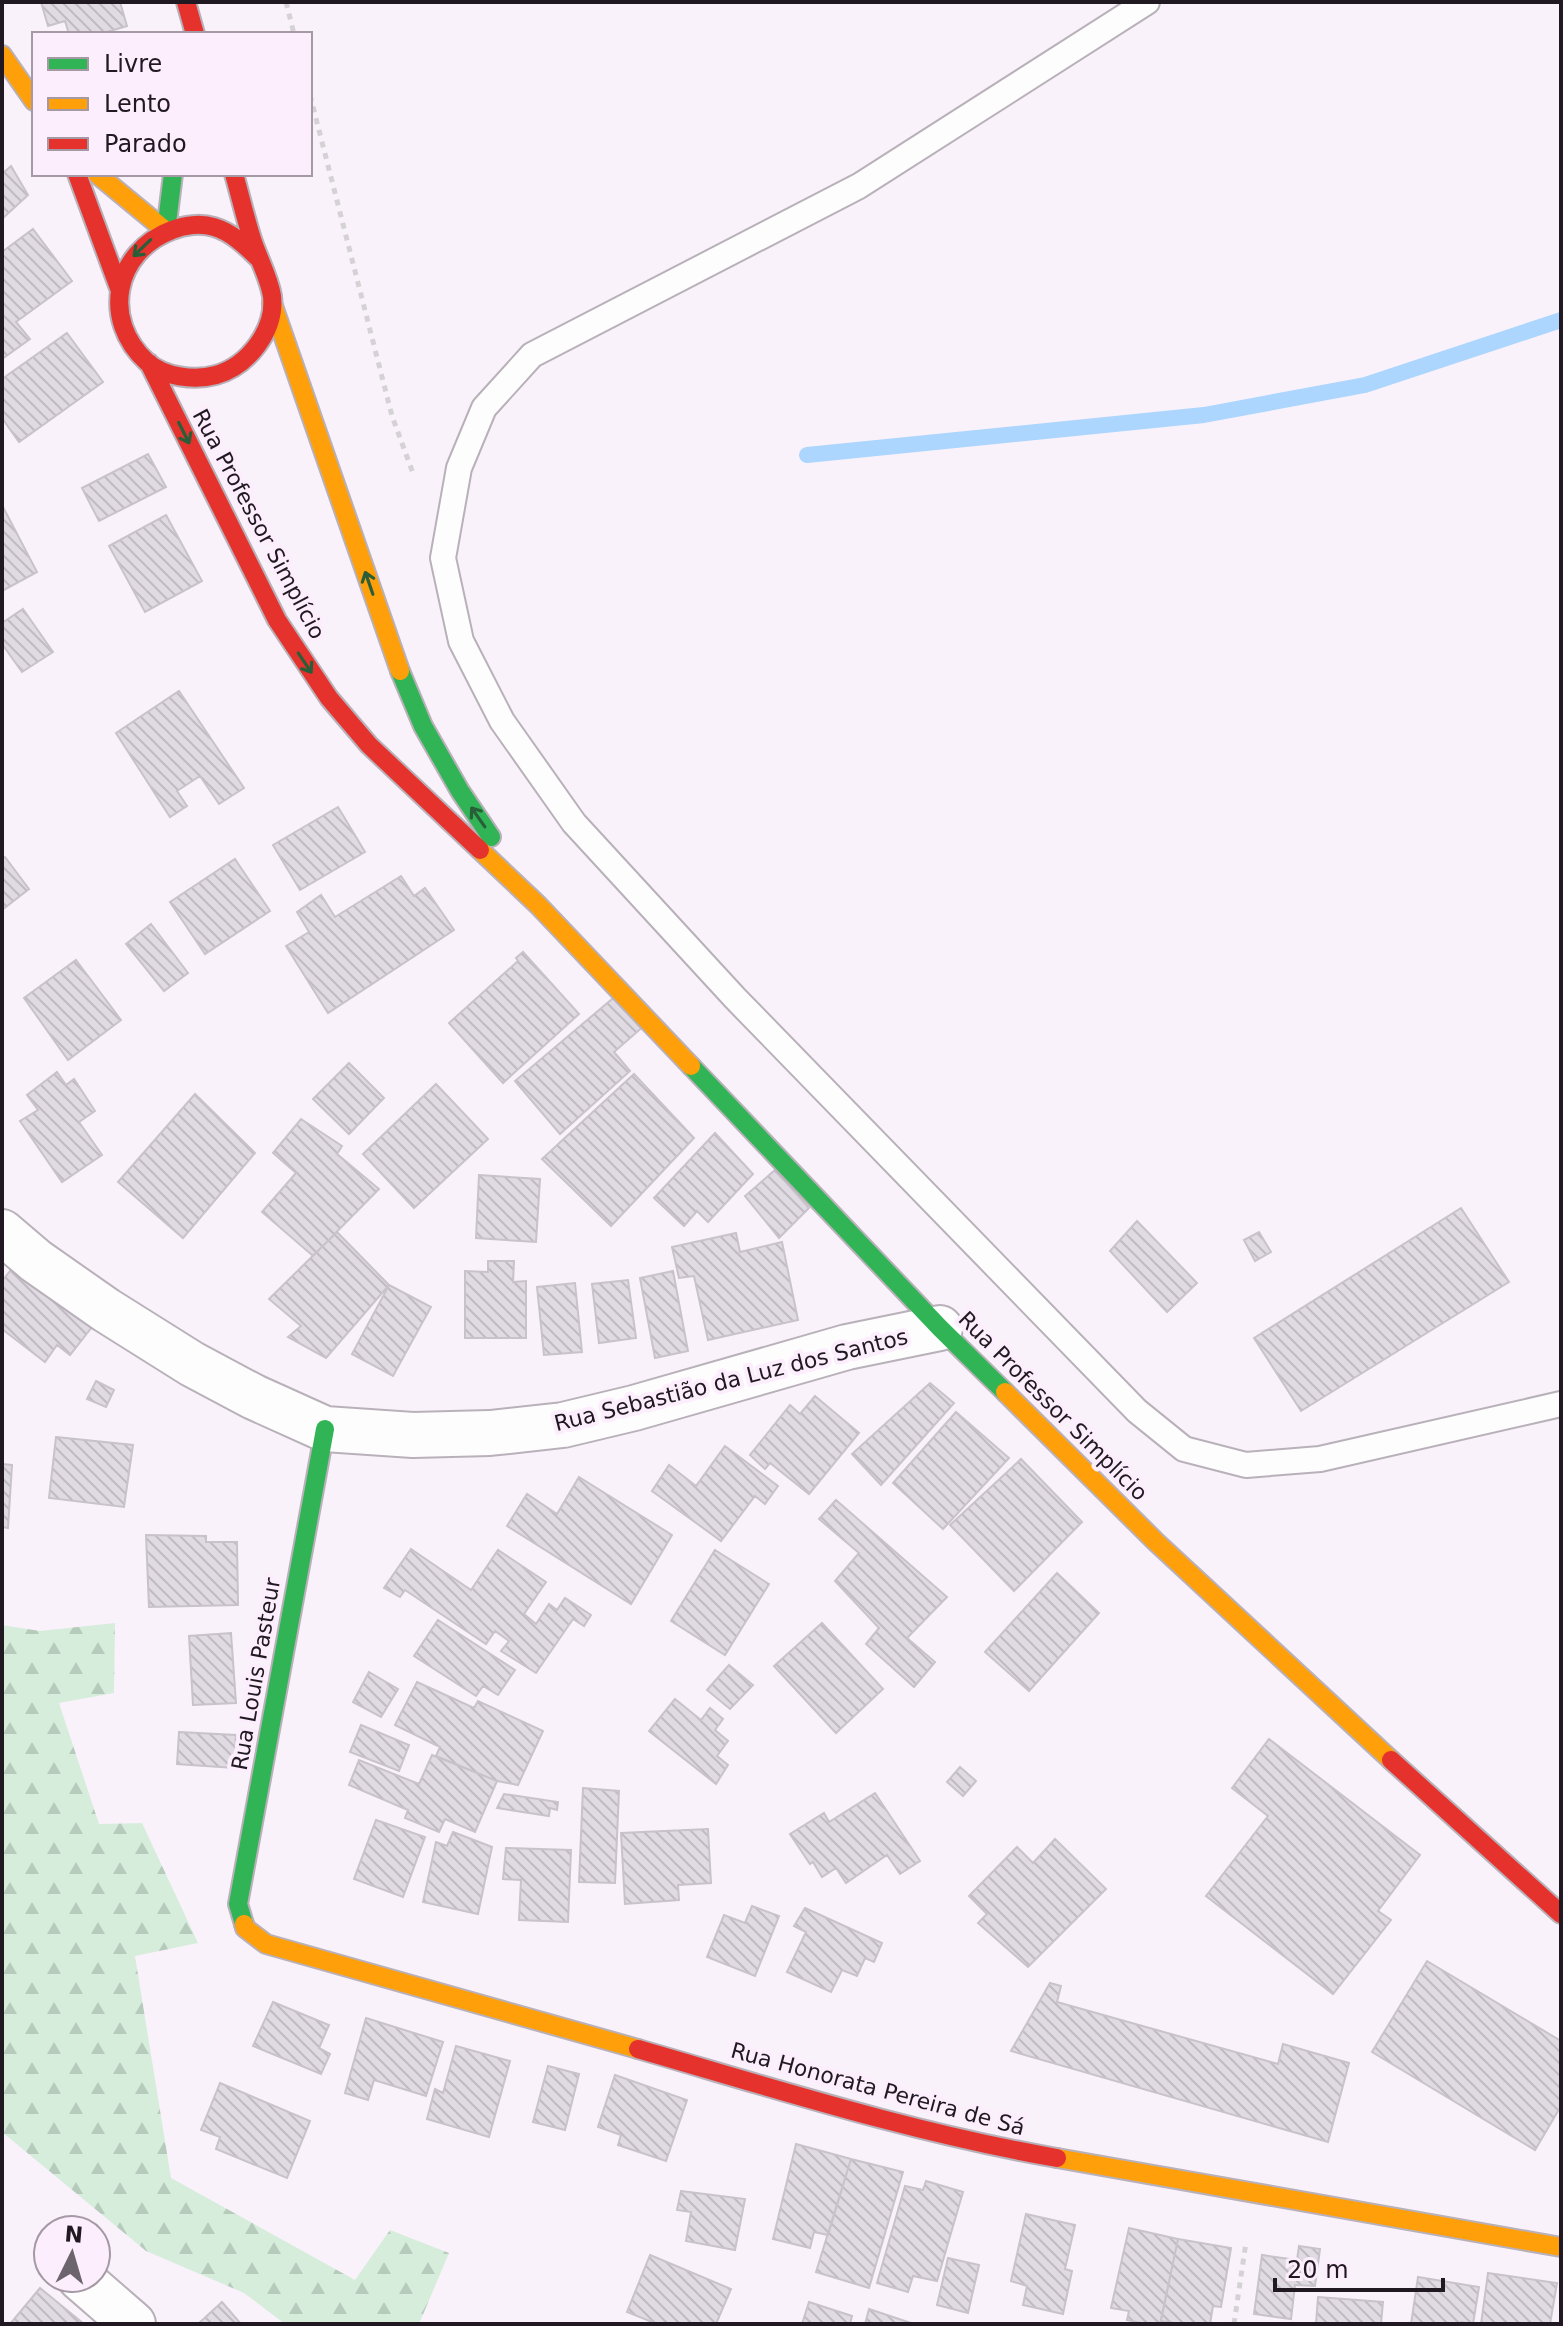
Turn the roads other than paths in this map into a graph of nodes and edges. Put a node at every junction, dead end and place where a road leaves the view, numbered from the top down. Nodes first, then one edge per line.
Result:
1 (186, 2) edge
2 (1147, 2) edge
3 (194, 32) edge
4 (2, 55) edge
5 (32, 98) edge
6 (78, 176) edge
7 (99, 176) edge
8 (173, 176) edge
9 (235, 176) edge
10 (166, 231) junction
11 (258, 258) junction
12 (119, 288) junction
13 (272, 303) junction
14 (149, 363) junction
15 (538, 905) junction
16 (2, 1232) edge
17 (940, 1328) junction
18 (1561, 1404) edge
19 (325, 1429) junction
20 (1561, 1914) edge
21 (245, 1928) joint
22 (1561, 2247) edge
23 (98, 2294) edge
24 (133, 2324) edge

1 - 3 street
2 - 18 lane
4 - 5 street
6 - 12 street
7 - 10 street
8 - 10 street
9 - 11 street
10 - 11 street
10 -> 12 street
11 - 13 street
12 - 14 street
13 - 14 street
15 -> 13 street, Rua Professor Simplício
14 -> 15 street, Rua Professor Simplício
15 - 17 street, Rua Professor Simplício
16 - 19 street, Rua Sebastião da Luz dos Santos
17 - 19 street, Rua Sebastião da Luz dos Santos
17 - 20 street, Rua Professor Simplício
19 - 21 street, Rua Louis Pasteur
21 - 22 street, Rua Honorata Pereira de Sá
23 - 24 street

